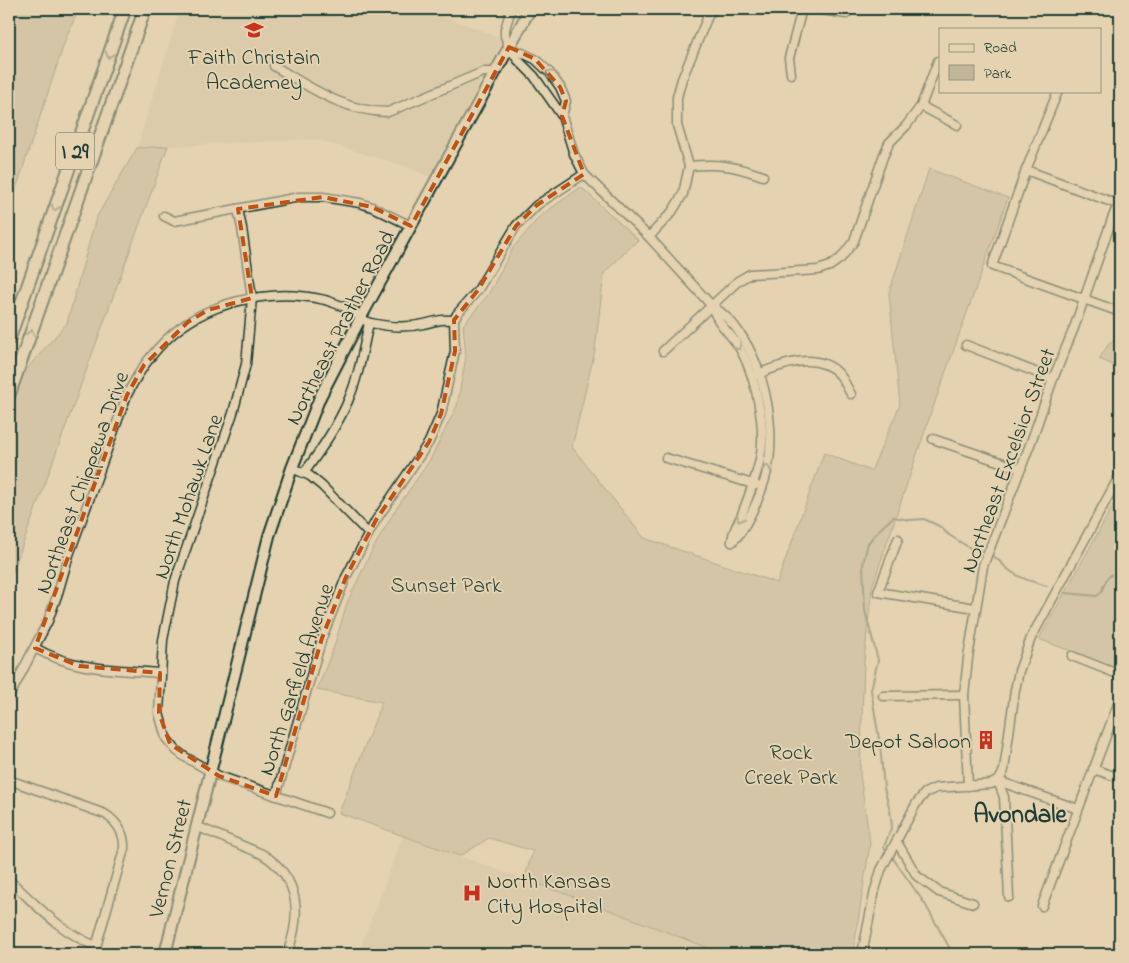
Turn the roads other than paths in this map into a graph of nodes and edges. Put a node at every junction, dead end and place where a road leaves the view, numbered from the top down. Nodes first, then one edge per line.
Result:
1 (126, 9) edge
2 (145, 9) edge
3 (511, 9) edge
4 (530, 9) edge
5 (713, 9) edge
6 (802, 9) edge
7 (818, 9) edge
8 (846, 14) dead end
9 (509, 47) junction
10 (938, 61) dead end
11 (274, 66) dead end
12 (495, 72) junction
13 (791, 74) dead end
14 (1058, 92) edge
15 (921, 106) junction
16 (562, 116) junction
17 (957, 125) dead end
18 (689, 166) junction
19 (1026, 170) junction
20 (584, 174) junction
21 (763, 176) dead end
22 (1119, 202) edge
23 (238, 209) junction
24 (164, 216) dead end
25 (411, 226) junction
26 (648, 236) junction
27 (252, 298) junction
28 (1085, 298) junction
29 (712, 306) junction
30 (1120, 312) edge
31 (365, 320) junction
32 (454, 320) junction
33 (9, 339) edge
34 (966, 344) dead end
35 (663, 351) dead end
36 (759, 374) junction
37 (751, 377) junction
38 (1053, 378) junction
39 (851, 394) dead end
40 (9, 395) edge
41 (933, 439) dead end
42 (666, 458) dead end
43 (292, 468) junction
44 (1021, 468) junction
45 (304, 473) junction
46 (1120, 475) edge
47 (753, 484) junction
48 (763, 486) junction
49 (368, 533) junction
50 (898, 539) dead end
51 (975, 608) junction
52 (35, 648) junction
53 (1072, 656) dead end
54 (160, 673) junction
55 (1120, 675) edge
56 (883, 696) dead end
57 (964, 696) junction
58 (9, 697) edge
59 (1120, 699) edge
60 (1093, 769) junction
61 (210, 771) junction
62 (1120, 778) edge
63 (9, 780) edge
64 (998, 781) junction
65 (968, 786) junction
66 (276, 796) junction
67 (1078, 809) junction
68 (327, 813) dead end
69 (196, 826) junction
70 (895, 845) junction
71 (9, 880) edge
72 (1009, 898) dead end
73 (973, 903) dead end
74 (1042, 906) dead end
75 (96, 946) junction
76 (94, 954) edge
77 (165, 954) edge
78 (287, 954) edge
79 (862, 954) edge

1 -> 33 highway, I 29
40 -> 2 highway, I 29
3 - 9 street
4 - 9 main road, Northeast Prather Road
5 - 18 street
6 - 13 street
7 - 8 street
9 - 12 main road, Northeast Prather Road
9 - 16 street
16 -> 9 street
10 - 15 street
11 - 12 street
12 - 25 main road, Northeast Prather Road
14 - 19 street
15 - 17 street
15 - 29 street
16 - 20 street
18 - 21 street
18 - 26 street
19 - 22 street
19 - 28 street
20 - 26 street
20 - 32 street
22 - 28 street, Northeast Excelsior Street
23 - 24 street
23 - 25 street
23 - 27 street, North Mohawk Lane
25 - 31 main road, Northeast Prather Road
26 - 29 street
27 - 31 street, Northeast Chippewa Drive
27 - 52 street, Northeast Chippewa Drive
27 - 54 street, North Mohawk Lane
28 - 30 street
28 - 38 street, Northeast Excelsior Street
29 - 35 street
29 - 36 street
29 -> 37 street
31 - 32 street, Northeast Chippewa Drive
31 - 43 main road, Northeast Prather Road
31 - 45 street
32 - 49 street, North Garfield Avenue
34 - 38 street
36 - 37 street
36 - 39 street
48 -> 36 street
37 - 47 street
38 - 44 street, Northeast Excelsior Street
41 - 44 street
42 - 47 street
43 - 45 street
43 - 61 main road, Northeast Prather Road
44 - 51 street, Northeast Excelsior Street
45 - 49 street
46 - 64 street
47 - 48 street
47 -> 48 street
49 - 66 street, North Garfield Avenue
50 - 51 street
51 - 57 street, Northeast Excelsior Street
52 - 54 street
52 - 58 street, Northeast Chippewa Drive
53 - 55 street
54 - 61 street, North Mohawk Lane
56 - 57 street
57 - 65 street, Northeast Excelsior Street
59 - 60 street
60 - 62 street
60 - 67 street
61 - 66 street, North Mohawk Lane
61 - 69 main road, Vernon Street
63 - 75 street
64 - 65 street
64 - 67 street
64 - 72 street
65 - 70 street
66 - 68 street, North Mohawk Lane
67 - 74 street
69 - 77 main road, Vernon Street
69 - 78 street
70 - 73 street
70 - 79 street
71 - 75 street
75 - 76 street

